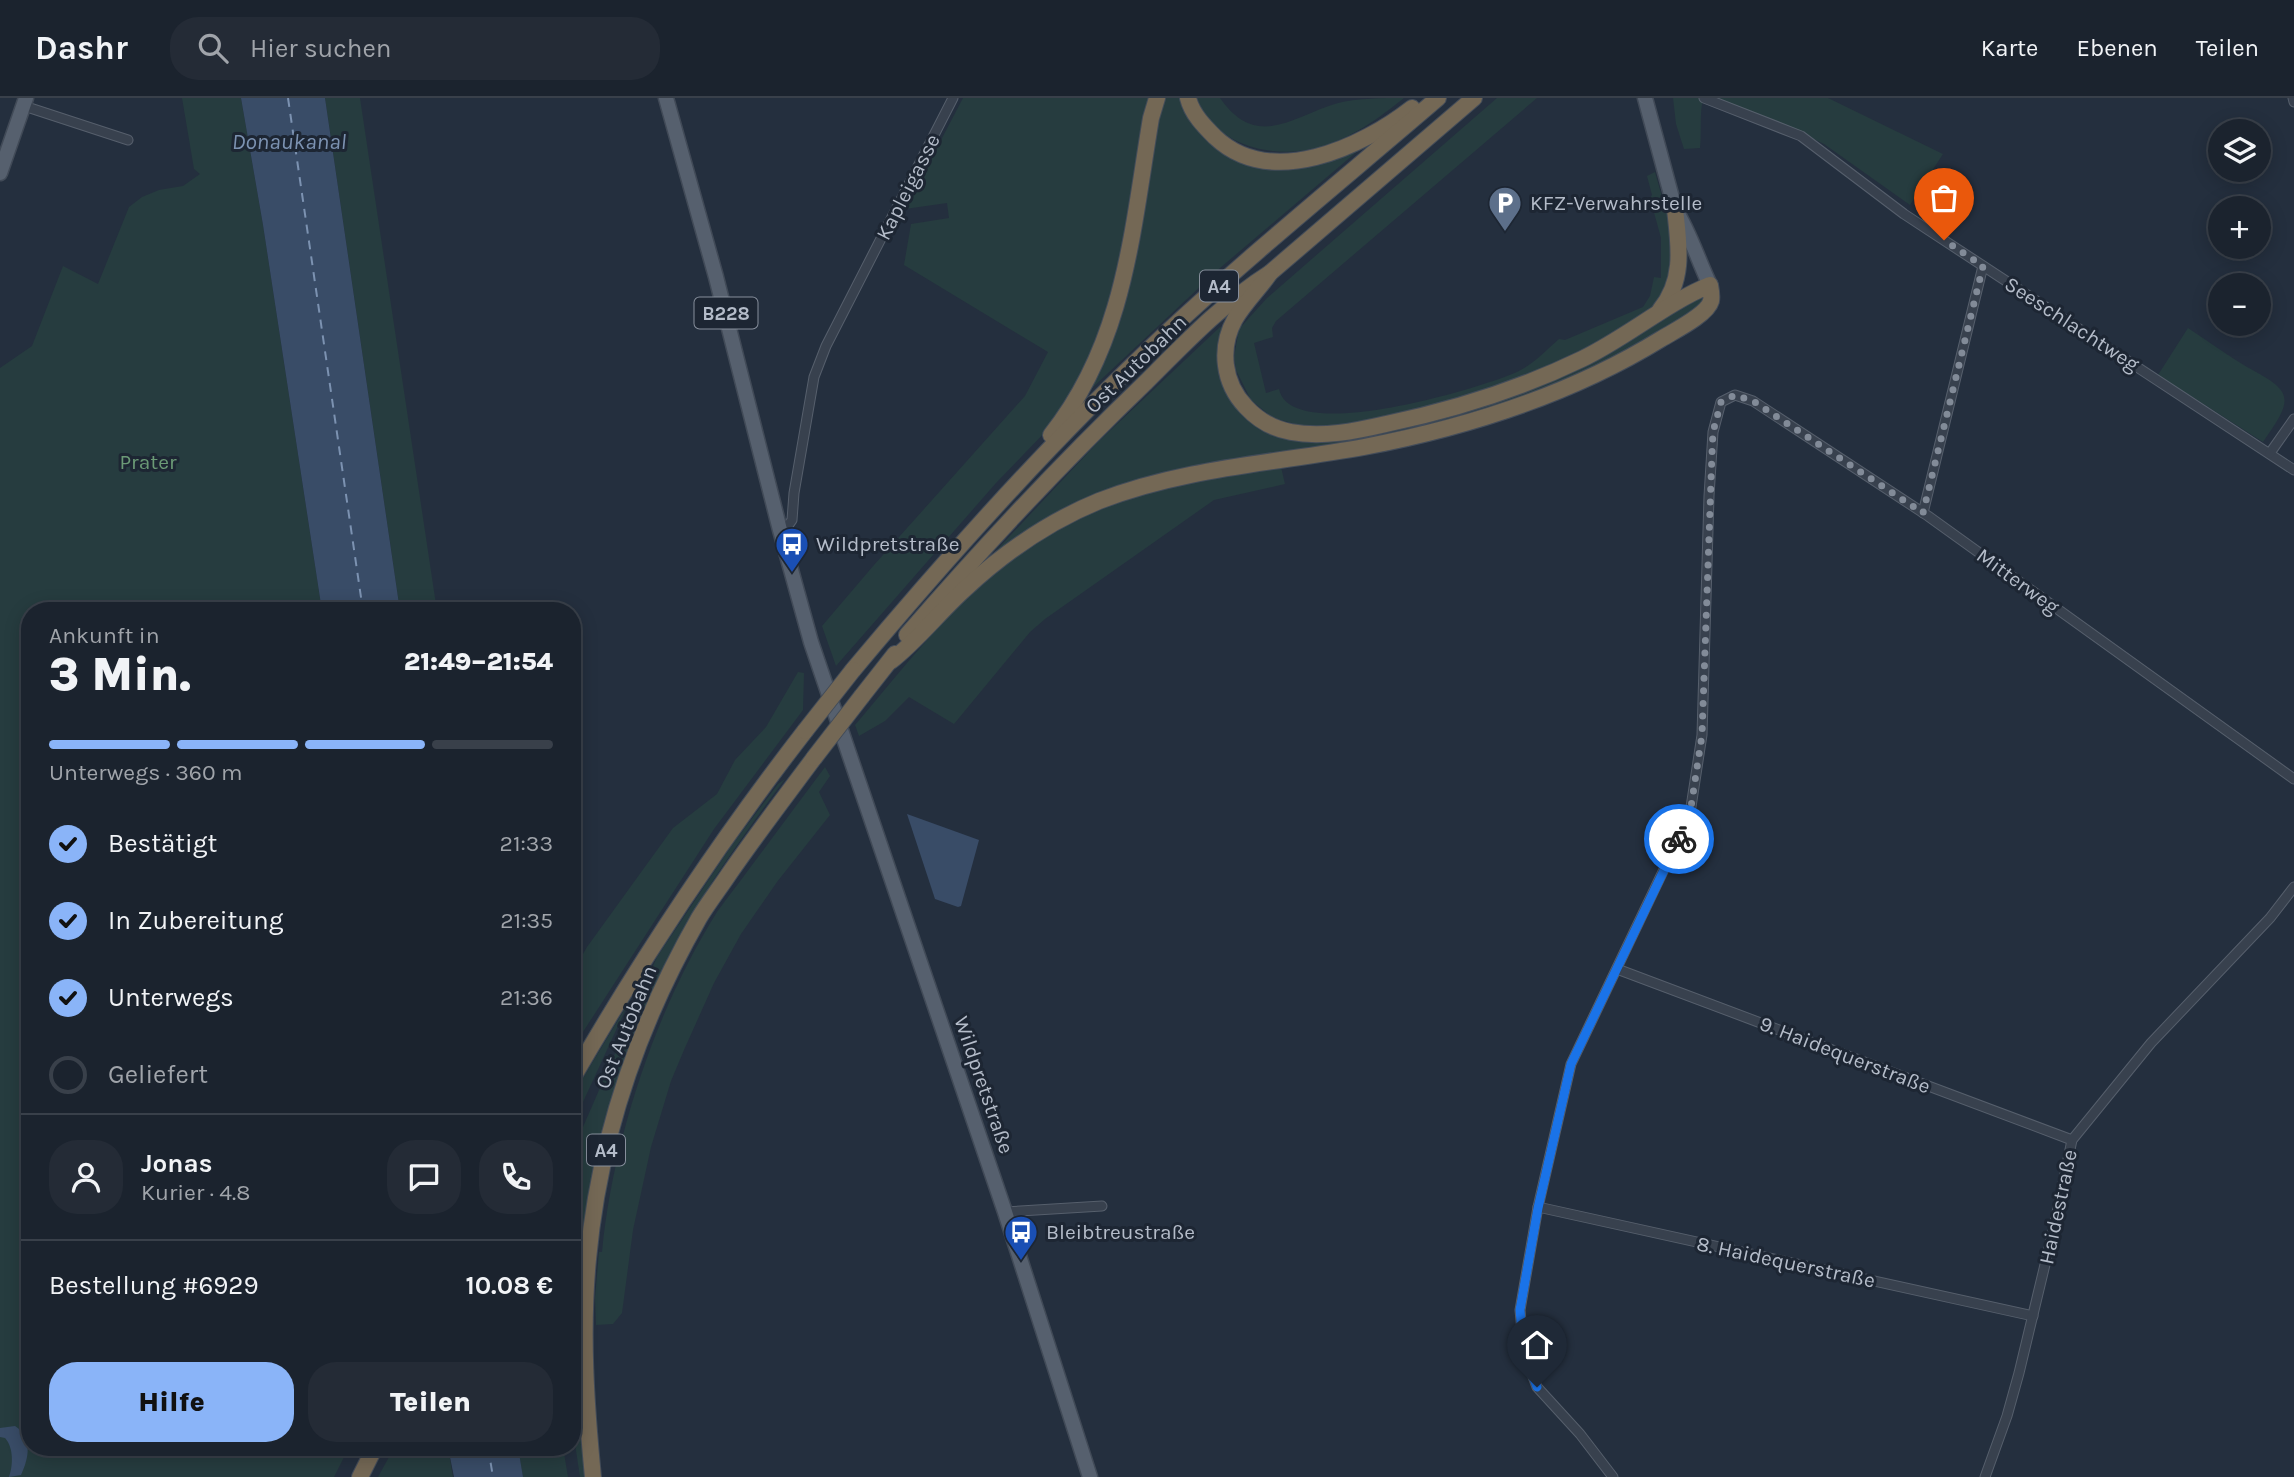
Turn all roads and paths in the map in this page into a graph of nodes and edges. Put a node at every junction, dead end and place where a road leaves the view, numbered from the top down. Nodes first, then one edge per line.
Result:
1 (666, 98) edge
2 (953, 98) edge
3 (1157, 98) edge
4 (1188, 98) edge
5 (1425, 98) edge
6 (1438, 98) edge
7 (1474, 98) edge
8 (1645, 98) edge
9 (1704, 98) edge
10 (25, 102) edge
11 (128, 140) dead end
12 (0, 173) edge
13 (1675, 209) junction
14 (1983, 266) junction
15 (1270, 273) junction
16 (1710, 285) junction
17 (1653, 318) junction
18 (2294, 419) edge
19 (2270, 453) junction
20 (2294, 470) edge
21 (1012, 488) junction
22 (1923, 513) junction
23 (780, 530) junction
24 (891, 662) junction
25 (2294, 779) edge
26 (2294, 887) edge
27 (1617, 969) junction
28 (581, 1064) edge
29 (2072, 1140) junction
30 (1102, 1206) dead end
31 (1538, 1208) junction
32 (1004, 1212) junction
33 (2033, 1316) junction
34 (370, 1456) edge
35 (360, 1477) edge
36 (593, 1477) edge
37 (1090, 1477) edge
38 (1613, 1477) edge
39 (1985, 1477) edge

1 - 23 main road, B228
2 - 23 street, Kapleigasse
3 - 21 highway
4 - 5 highway
6 - 21 highway, Ost Autobahn / A4
7 - 15 highway, Ost Autobahn / A4
8 - 13 main road
9 - 14 street, Seeschlachtweg
10 - 11 street
10 - 12 main road
13 - 16 main road
13 - 17 highway
14 - 19 street, Seeschlachtweg
14 - 22 street
15 - 17 highway
15 - 24 highway, Ost Autobahn / A4
16 - 17 highway
16 - 24 highway
18 - 19 street
19 - 20 street, Seeschlachtweg
21 - 28 highway, Ost Autobahn / A4, bridge
22 - 25 street, Mitterweg
22 - 27 street, Mitterweg
23 - 32 main road, Wildpretstraße
24 - 36 highway, Ost Autobahn / A4, bridge
26 - 29 street, Haidestraße
27 - 29 street, 9. Haidequerstraße
27 - 31 street
29 - 33 street, Haidestraße
30 - 32 street
31 - 33 street, 8. Haidequerstraße
31 - 38 street
32 - 37 main road, Wildpretstraße
33 - 39 street, Haidestraße
34 - 35 highway

